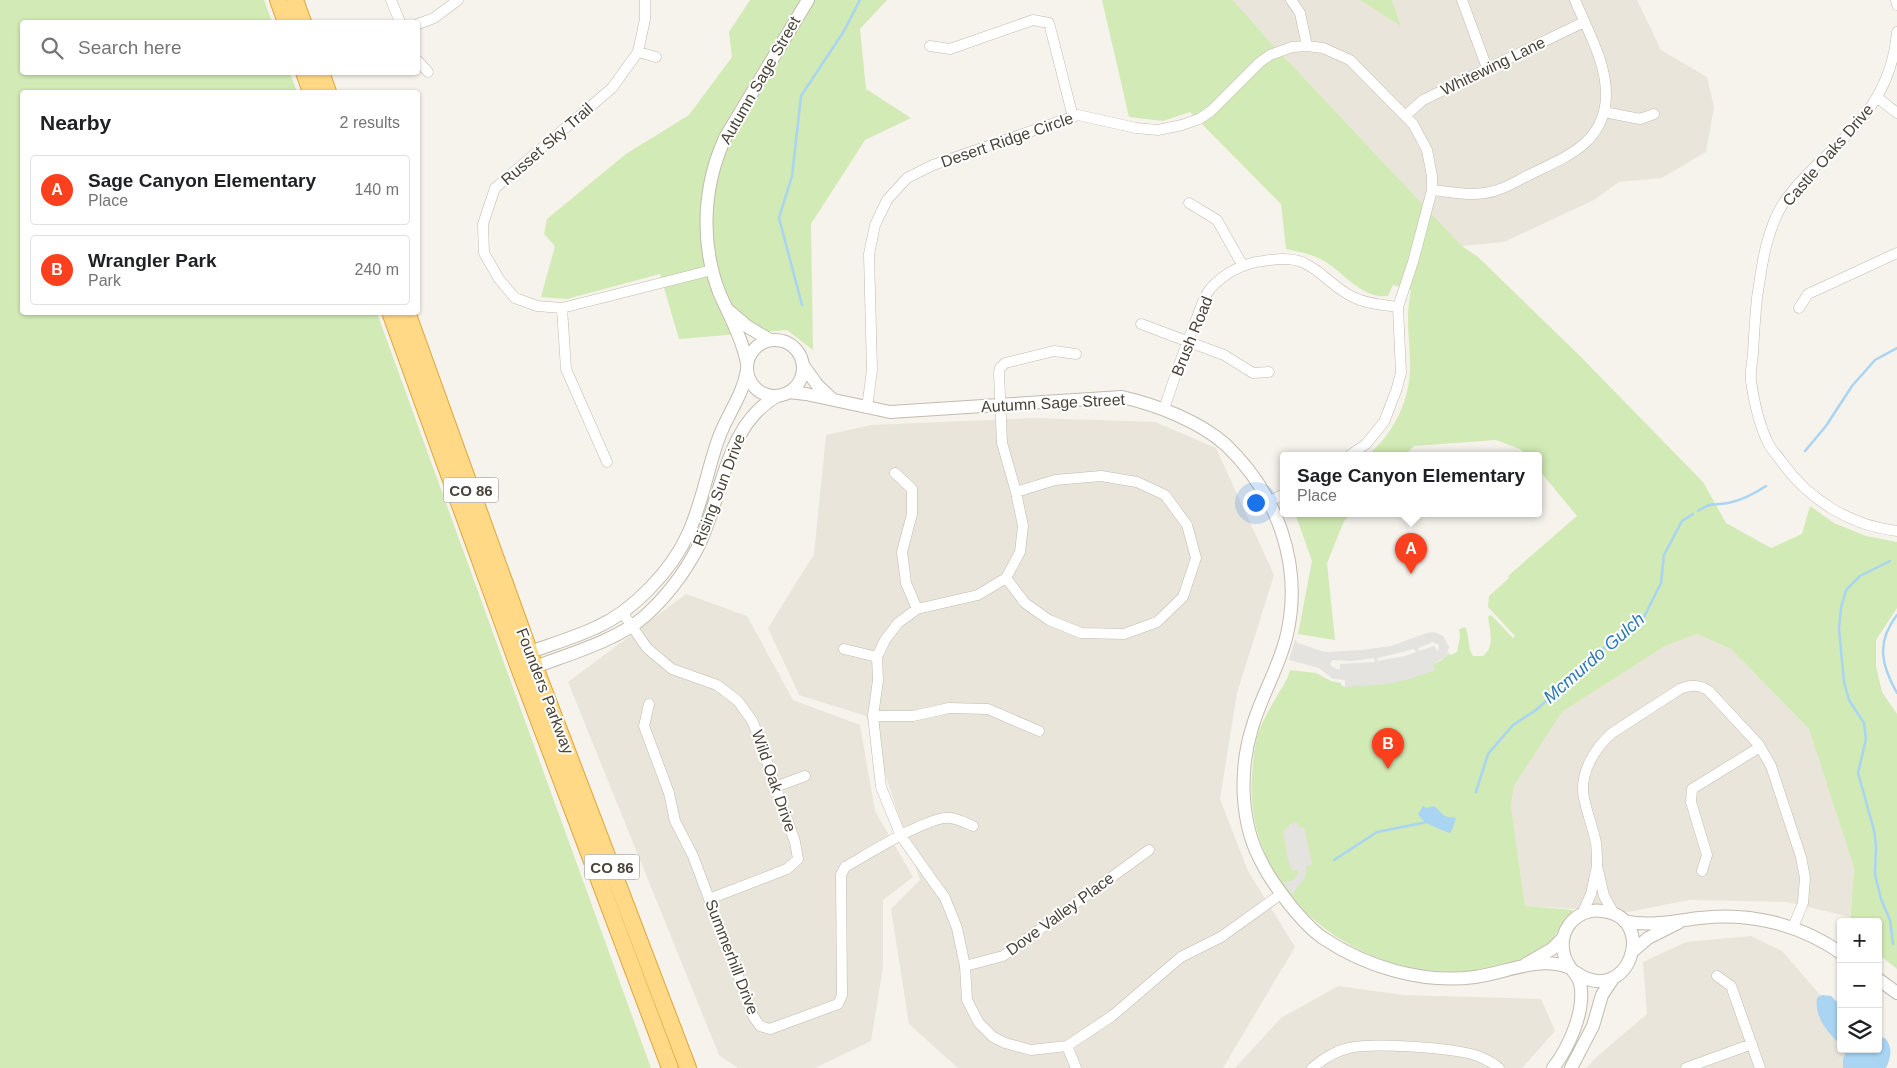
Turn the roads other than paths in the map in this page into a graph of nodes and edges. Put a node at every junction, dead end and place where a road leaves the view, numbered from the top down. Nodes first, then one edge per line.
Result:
1 (278, 0) edge
2 (295, 0) edge
3 (392, 0) edge
4 (458, 0) edge
5 (644, 0) edge
6 (808, 0) edge
7 (1291, 0) edge
8 (1462, 0) edge
9 (1575, 0) edge
10 (1896, 0) edge
11 (1897, 5) edge
12 (285, 20) edge
13 (302, 20) edge
14 (399, 20) edge
15 (1584, 22) junction
16 (420, 23) edge
17 (1897, 32) edge
18 (930, 46) dead end
19 (1307, 46) junction
20 (638, 52) junction
21 (656, 57) dead end
22 (420, 64) edge
23 (1487, 68) junction
24 (428, 72) dead end
25 (305, 75) edge
26 (322, 75) edge
27 (310, 90) edge
28 (327, 90) edge
29 (1878, 98) junction
30 (1604, 112) junction
31 (1897, 113) edge
32 (1654, 114) dead end
33 (1405, 116) junction
34 (1073, 117) junction
35 (1432, 190) junction
36 (1189, 203) dead end
37 (1897, 253) edge
38 (1243, 266) junction
39 (712, 270) junction
40 (1398, 307) junction
41 (562, 308) junction
42 (726, 308) junction
43 (1799, 308) dead end
44 (391, 315) edge
45 (408, 315) edge
46 (1141, 324) dead end
47 (770, 340) junction
48 (1188, 340) junction
49 (1076, 354) dead end
50 (803, 365) junction
51 (747, 367) junction
52 (1269, 372) dead end
53 (783, 394) junction
54 (834, 400) junction
55 (1001, 405) junction
56 (867, 408) junction
57 (1164, 409) junction
58 (1354, 452) edge
59 (607, 462) dead end
60 (895, 473) dead end
61 (1016, 492) junction
62 (1280, 496) edge
63 (1270, 501) junction
64 (1897, 531) edge
65 (1006, 578) junction
66 (917, 609) junction
67 (622, 612) junction
68 (630, 626) junction
69 (844, 649) dead end
70 (877, 657) junction
71 (533, 660) junction
72 (518, 668) junction
73 (649, 704) dead end
74 (873, 716) junction
75 (1039, 731) dead end
76 (1760, 747) junction
77 (805, 776) dead end
78 (775, 787) junction
79 (973, 826) dead end
80 (902, 836) junction
81 (1149, 850) dead end
82 (1597, 866) junction
83 (1702, 871) dead end
84 (1281, 894) junction
85 (709, 899) junction
86 (1582, 914) junction
87 (1619, 917) junction
88 (1684, 920) junction
89 (1793, 927) junction
90 (1563, 938) junction
91 (1837, 950) edge
92 (1633, 951) junction
93 (1524, 965) junction
94 (965, 966) junction
95 (1572, 970) junction
96 (1717, 976) dead end
97 (1614, 977) junction
98 (1882, 982) edge
99 (1897, 993) edge
100 (1752, 1044) junction
101 (1067, 1046) junction
102 (670, 1068) edge
103 (688, 1068) edge
104 (1076, 1068) edge
105 (1312, 1068) edge
106 (1499, 1068) edge
107 (1553, 1068) edge
108 (1571, 1068) edge
109 (1686, 1068) edge
110 (1760, 1068) edge

1 - 12 highway
2 - 13 highway
3 - 14 street
4 - 16 street
5 - 20 street, Russet Sky Trail
6 - 39 street, Autumn Sage Street
7 - 19 street
8 - 23 street
9 - 15 street
10 - 11 street
15 - 23 street, Whitewing Lane
15 - 30 street
17 - 29 street, Castle Oaks Drive
18 - 34 street
19 - 33 street, Desert Ridge Circle
19 - 34 street, Desert Ridge Circle
20 - 21 street
20 - 41 street, Russet Sky Trail
22 - 24 street
23 - 33 street, Whitewing Lane
25 - 27 highway
26 - 28 highway
29 - 31 street
29 - 64 street, Castle Oaks Drive
30 - 32 street
30 - 35 street
33 - 35 street, Desert Ridge Circle
34 - 56 street, Desert Ridge Circle
35 - 40 street, Desert Ridge Circle
36 - 38 street
37 - 43 street
38 - 40 street, Brush Road
38 - 48 street, Brush Road
39 - 41 street, Russet Sky Trail
39 - 42 street, Autumn Sage Street
40 - 58 street, Desert Ridge Circle
41 - 59 street
42 - 47 street, Autumn Sage Street
42 - 51 street, Autumn Sage Street
44 - 72 highway, Founders Parkway / CO 86
45 - 71 highway, Founders Parkway / CO 86
46 - 48 street
47 - 50 street
47 - 51 street
48 - 52 street
48 - 57 street, Brush Road
49 - 55 street
50 - 53 street
50 - 54 street, Autumn Sage Street
51 - 53 street
51 - 67 street, Rising Sun Drive
53 - 54 street, Autumn Sage Street
53 - 68 street, Rising Sun Drive
54 - 56 street, Autumn Sage Street
55 - 56 street, Autumn Sage Street
55 - 57 street, Autumn Sage Street
55 - 61 street
57 - 63 street, Autumn Sage Street
60 - 66 street
61 - 65 street
61 - 65 street
62 - 63 street
63 - 84 street, Autumn Sage Street
65 - 66 street
66 - 70 street
67 - 68 street, Wild Oak Drive
67 - 71 street, Rising Sun Drive
68 - 71 street, Rising Sun Drive
68 - 78 street, Wild Oak Drive
69 - 70 street
70 - 74 street
71 - 72 street, Rising Sun Drive
71 - 103 highway, Founders Parkway / CO 86
72 - 102 highway, Founders Parkway / CO 86
73 - 85 street, Summerhill Drive
74 - 75 street
74 - 80 street
76 - 82 street
76 - 83 street
76 - 89 street
77 - 78 street
78 - 85 street, Wild Oak Drive
79 - 80 street
80 - 85 street, Summerhill Drive
80 - 94 street
81 - 94 street, Dove Valley Place
82 - 86 street
82 - 87 street
84 - 93 street, Autumn Sage Street
84 - 101 street
86 - 87 street
86 - 90 street
87 - 88 street
87 - 92 street
88 - 89 street
88 - 92 street
89 - 91 street
90 - 93 street, Autumn Sage Street
90 - 95 street
92 - 97 street
93 - 95 street, Autumn Sage Street
94 - 101 street
95 - 97 street
95 - 107 street
96 - 100 street
97 - 108 street
98 - 99 street
100 - 109 street
100 - 110 street
101 - 104 street
105 - 106 street

